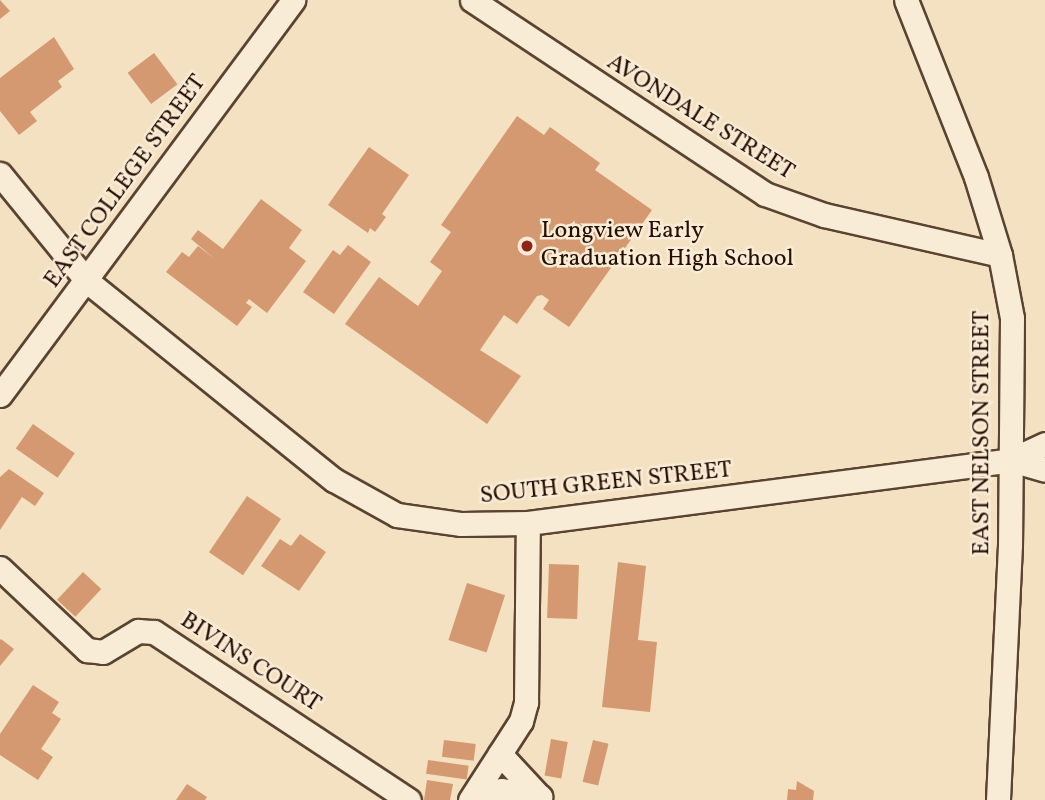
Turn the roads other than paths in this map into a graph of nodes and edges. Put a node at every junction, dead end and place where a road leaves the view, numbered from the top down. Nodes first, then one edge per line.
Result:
1 (293, 0) edge
2 (472, 0) edge
3 (906, 0) edge
4 (0, 174) edge
5 (1000, 255) junction
6 (87, 281) junction
7 (0, 395) edge
8 (1045, 444) edge
9 (1011, 460) junction
10 (1045, 470) edge
11 (528, 523) junction
12 (0, 568) edge
13 (500, 754) junction
14 (473, 796) edge
15 (550, 798) edge
16 (409, 800) edge
17 (998, 800) edge

1 - 6 street, EAST COLLEGE STREET
2 - 5 street, AVONDALE STREET
3 - 5 street, EAST NELSON STREET
4 - 6 street, SOUTH GREEN STREET
5 - 9 street, EAST NELSON STREET
6 - 7 street, EAST COLLEGE STREET
6 - 11 street, SOUTH GREEN STREET
8 - 9 street, SOUTH GREEN STREET
9 - 10 street, SOUTH GREEN STREET
9 - 11 street, SOUTH GREEN STREET
9 - 17 street, EAST NELSON STREET
11 - 13 street
12 - 16 street, BIVINS COURT
13 - 14 street
13 - 15 street
14 - 15 street

